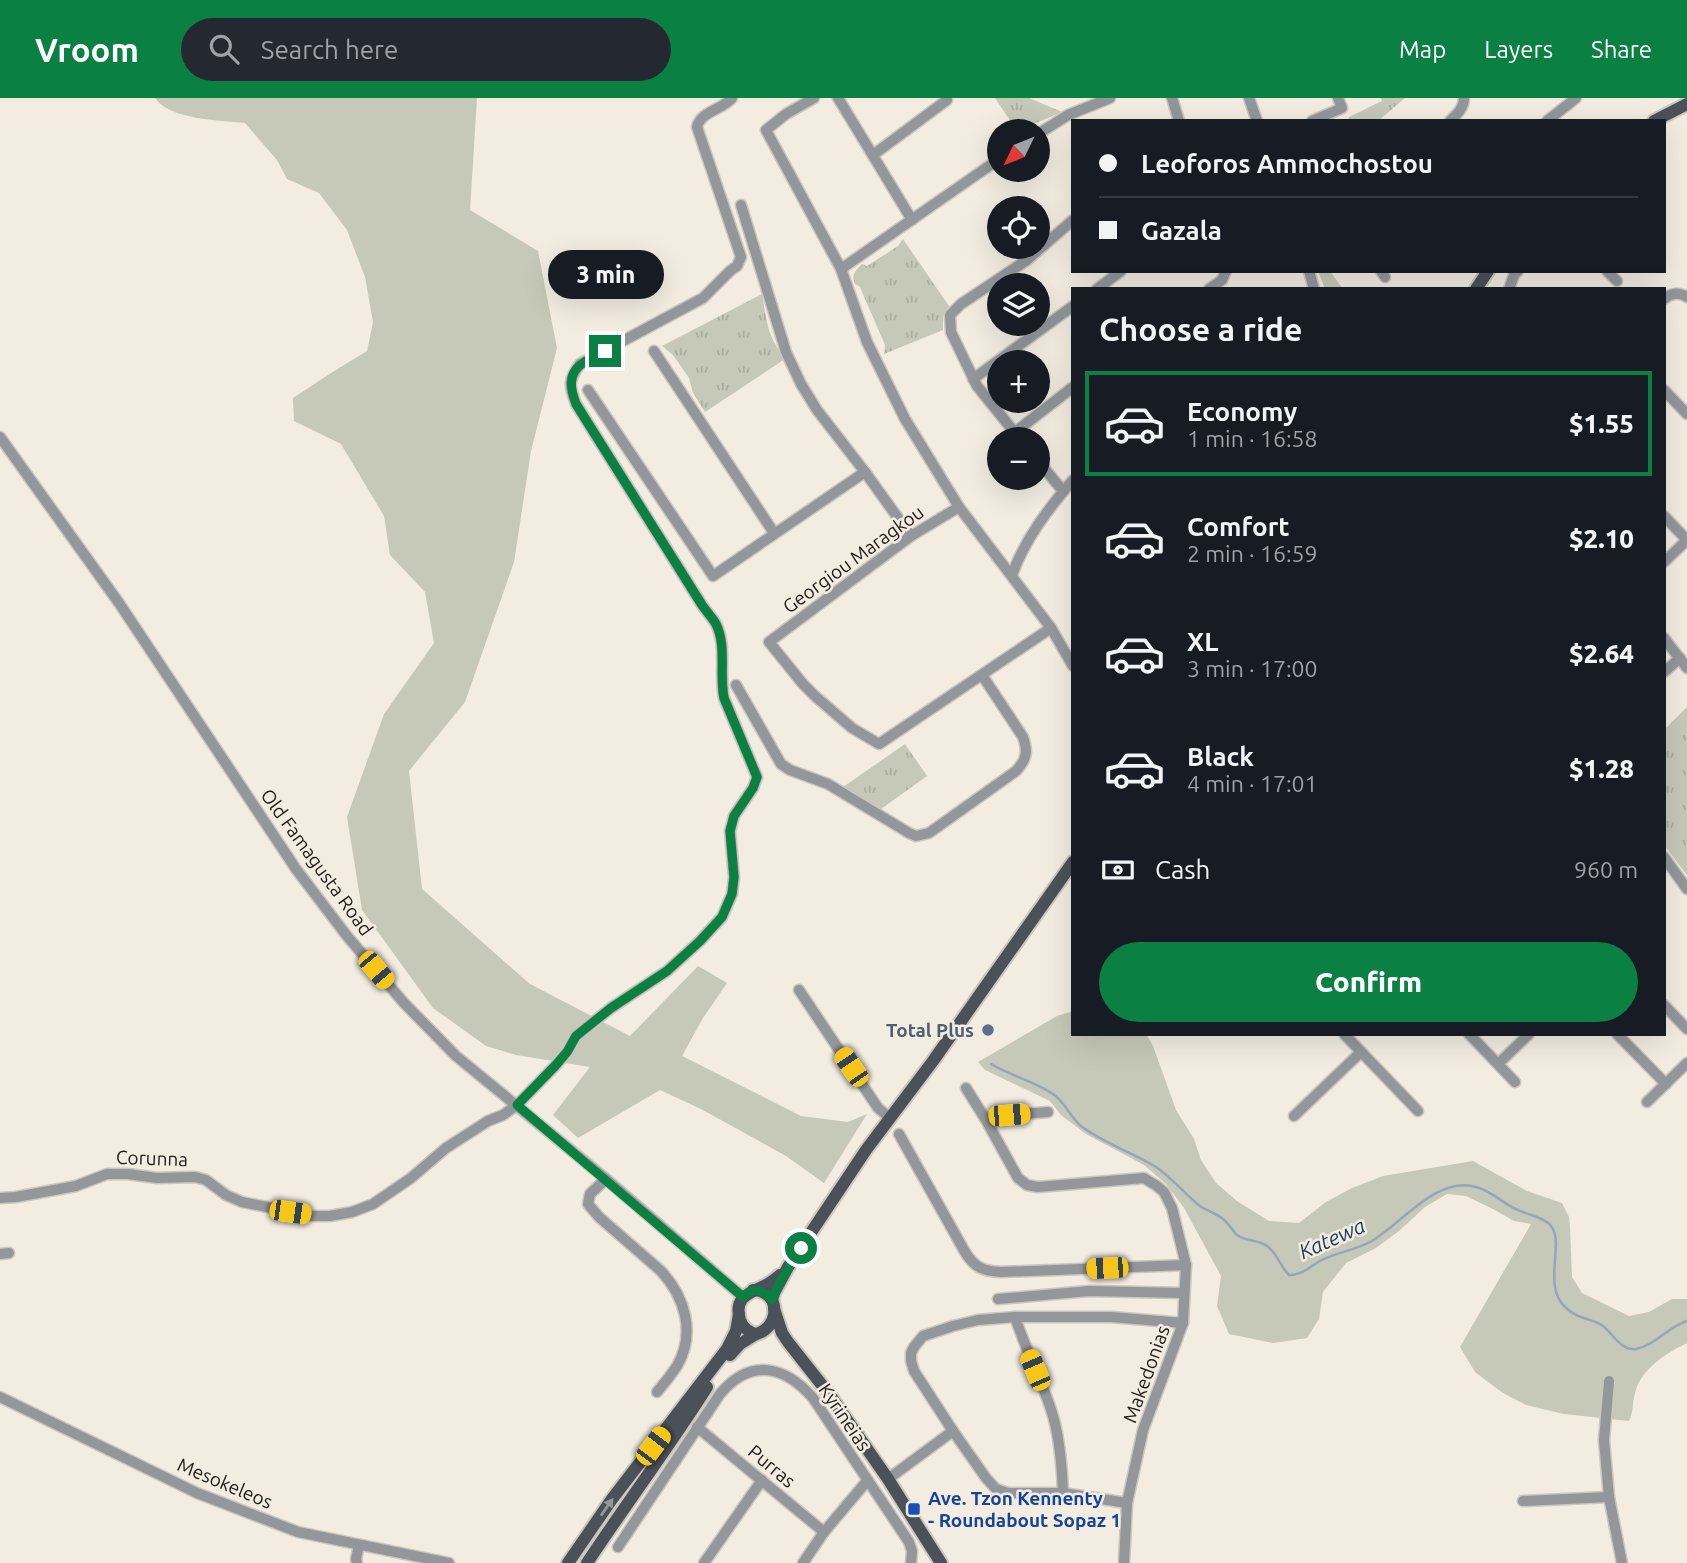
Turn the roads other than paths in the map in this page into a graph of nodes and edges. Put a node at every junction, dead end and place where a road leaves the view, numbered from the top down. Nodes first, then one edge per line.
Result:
1 (732, 98) edge
2 (814, 98) edge
3 (838, 98) edge
4 (1110, 98) edge
5 (1172, 98) edge
6 (1249, 98) edge
7 (1338, 98) edge
8 (1464, 98) edge
9 (1573, 99) edge
10 (947, 100) dead end
11 (1687, 104) edge
12 (1178, 119) edge
13 (1255, 119) edge
14 (1317, 119) edge
15 (1452, 119) edge
16 (1549, 119) edge
17 (1658, 119) edge
18 (1050, 126) edge
19 (873, 155) junction
20 (987, 167) edge
21 (741, 205) dead end
22 (912, 220) junction
23 (1071, 222) edge
24 (841, 269) junction
25 (1118, 273) edge
26 (1225, 273) edge
27 (1609, 273) edge
28 (1616, 281) dead end
29 (1100, 287) edge
30 (1212, 287) edge
31 (1687, 297) edge
32 (1666, 298) edge
33 (1071, 307) edge
34 (654, 351) dead end
35 (974, 379) junction
36 (1071, 389) edge
37 (588, 390) dead end
38 (1666, 396) edge
39 (1687, 414) edge
40 (1010, 427) edge
41 (1027, 427) edge
42 (0, 437) edge
43 (864, 472) junction
44 (1050, 475) edge
45 (1071, 482) edge
46 (1063, 491) junction
47 (959, 507) junction
48 (1666, 518) edge
49 (774, 533) junction
50 (911, 536) junction
51 (1687, 540) edge
52 (1666, 560) edge
53 (1012, 575) junction
54 (1051, 628) junction
55 (1666, 640) edge
56 (1680, 658) junction
57 (1071, 663) edge
58 (1687, 668) edge
59 (1666, 670) edge
60 (982, 675) junction
61 (736, 685) dead end
62 (1666, 860) edge
63 (1071, 865) edge
64 (1687, 889) edge
65 (799, 990) dead end
66 (1666, 1007) edge
67 (1687, 1028) edge
68 (1346, 1036) edge
69 (1471, 1036) edge
70 (1527, 1036) edge
71 (1619, 1036) edge
72 (1361, 1052) junction
73 (1687, 1063) edge
74 (1498, 1064) junction
75 (1515, 1082) dead end
76 (1666, 1084) junction
77 (966, 1088) dead end
78 (1647, 1102) dead end
79 (517, 1105) junction
80 (1418, 1111) dead end
81 (1048, 1112) dead end
82 (1294, 1116) dead end
83 (890, 1118) junction
84 (986, 1120) junction
85 (899, 1134) dead end
86 (606, 1179) junction
87 (0, 1198) edge
88 (1186, 1265) junction
89 (788, 1268) junction
90 (748, 1293) junction
91 (1184, 1293) junction
92 (998, 1298) dead end
93 (773, 1304) junction
94 (739, 1314) junction
95 (1015, 1317) junction
96 (1183, 1323) junction
97 (758, 1334) junction
98 (794, 1350) junction
99 (1609, 1381) dead end
100 (657, 1392) dead end
101 (0, 1397) edge
102 (697, 1427) junction
103 (953, 1431) junction
104 (888, 1479) junction
105 (762, 1480) junction
106 (867, 1481) junction
107 (1063, 1493) junction
108 (1609, 1497) junction
109 (1523, 1501) dead end
110 (1127, 1503) junction
111 (824, 1532) junction
112 (359, 1545) junction
113 (618, 1546) dead end
114 (357, 1563) edge
115 (449, 1563) edge
116 (568, 1563) edge
117 (587, 1563) edge
118 (704, 1563) edge
119 (803, 1563) edge
120 (911, 1563) edge
121 (941, 1563) edge
122 (1124, 1563) edge
123 (1622, 1563) edge

1 - 79 street, Corunna
2 - 24 street
3 - 19 street
4 - 18 street
5 - 12 street
6 - 13 street
7 - 14 street
8 - 15 street
9 - 16 street
10 - 19 street
11 - 17 main road
19 - 22 street
20 - 22 street
21 - 43 street
22 - 24 street
23 - 35 street
24 - 47 street
25 - 29 street
26 - 30 street
27 - 28 street
31 - 32 street
33 - 35 street
34 - 49 street
35 - 40 street
36 - 41 street
37 - 49 street
38 - 39 street
42 - 79 street, Old Famagusta Road
43 - 49 street
43 - 50 street
44 - 46 street
45 - 46 street
46 - 53 street
47 - 50 street, Georgiou Maragkou
47 - 53 street
48 - 51 street
50 - 60 street, Georgiou Maragkou
51 - 52 street
53 - 54 street
54 - 57 street
54 - 60 street
55 - 56 street
56 - 58 street
56 - 59 street
60 - 61 street
62 - 64 street
63 - 83 main road
65 - 83 street
66 - 67 street
68 - 72 street
69 - 74 street
70 - 74 street
71 - 76 street
72 - 80 street
72 - 82 street
73 - 76 street
74 - 75 street
76 - 78 street
77 - 84 street
79 - 86 street, Old Famagusta Road
79 - 87 street, Corunna
81 - 84 street
83 - 89 main road
84 - 88 street, Makedonias
85 - 88 street
86 - 90 street, Old Famagusta Road
86 - 100 street
88 - 91 street, Makedonias
89 - 90 main road
89 - 93 main road
90 - 93 main road
90 - 94 main road
91 - 92 street
91 - 96 street, Makedonias
93 - 97 main road
93 - 98 main road
94 - 97 main road
116 -> 94 main road
95 - 96 street
95 - 103 street
95 - 107 street
96 - 110 street, Makedonias
97 - 98 main road
97 - 117 main road
98 - 104 main road
99 - 108 street
101 - 112 street, Mesokeleos
102 - 105 street, Purras
102 - 106 street, Kyrineias
102 - 113 street, Kyrineias
103 - 104 street
103 - 107 street
104 - 121 main road
105 - 111 street, Purras
105 - 118 street
106 - 111 street
106 - 120 street, Kyrineias
107 - 110 street
108 - 109 street
108 - 123 street
110 - 122 street, Makedonias
111 - 119 street
112 - 114 street
112 - 115 street, Mesokeleos

